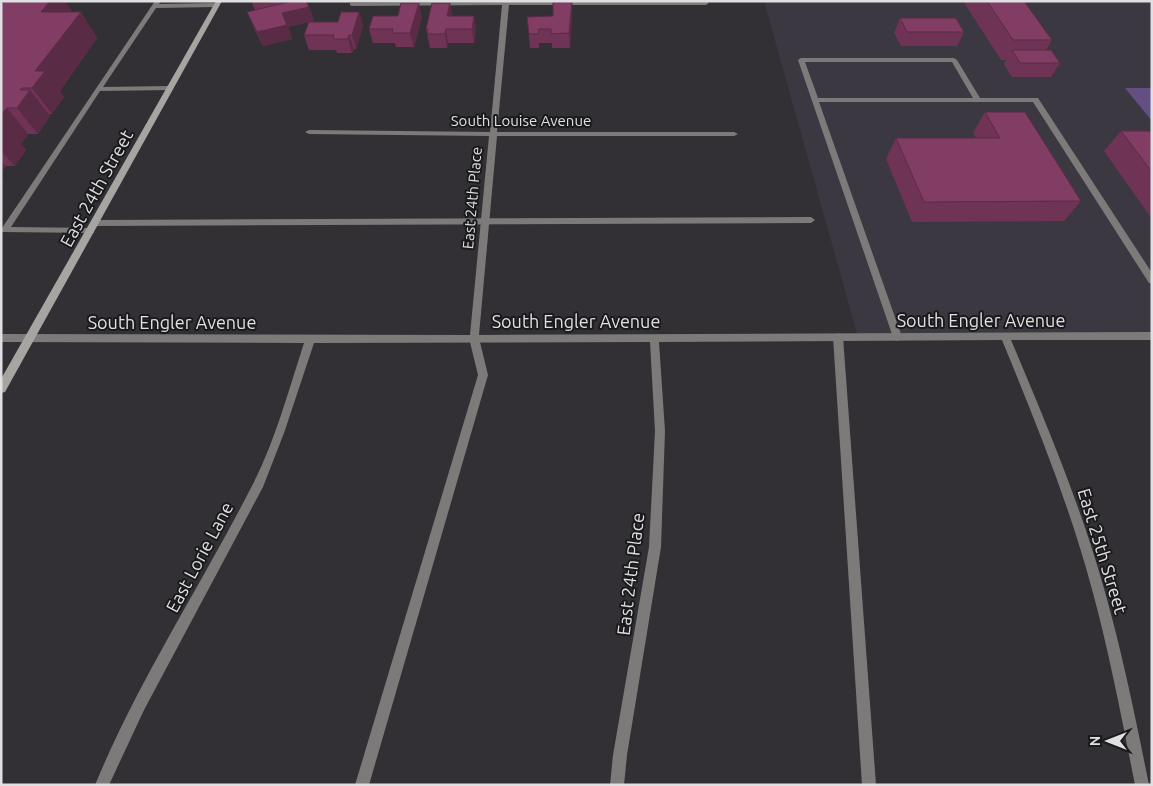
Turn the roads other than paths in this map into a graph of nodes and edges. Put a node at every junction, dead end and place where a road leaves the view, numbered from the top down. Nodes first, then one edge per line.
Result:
1 (218, 3) edge
2 (506, 3) edge
3 (706, 3) dead end
4 (157, 4) edge
5 (352, 4) dead end
6 (170, 88) junction
7 (98, 89) junction
8 (815, 100) junction
9 (978, 100) junction
10 (309, 132) dead end
11 (493, 134) junction
12 (734, 134) dead end
13 (811, 220) dead end
14 (485, 222) junction
15 (93, 227) junction
16 (1152, 281) edge
17 (654, 336) junction
18 (838, 336) junction
19 (897, 336) junction
20 (1004, 336) junction
21 (1152, 336) edge
22 (1, 338) edge
23 (30, 338) junction
24 (474, 338) junction
25 (310, 339) junction
26 (1, 389) edge
27 (102, 785) edge
28 (362, 785) edge
29 (617, 785) edge
30 (869, 785) edge
31 (1142, 785) edge

1 - 4 street
1 - 6 main road, East 24th Street
2 - 3 street
2 - 5 street
2 - 11 street, East 24th Place
4 - 7 street
6 - 7 street
6 - 15 main road, East 24th Street
7 - 15 street
8 - 9 street
8 - 9 street
8 - 19 street
9 - 16 street
10 - 11 street, South Louise Avenue
11 - 12 street, South Louise Avenue
11 - 14 street, East 24th Place
13 - 14 street
14 - 15 street
14 - 24 street, East 24th Place
15 - 23 main road, East 24th Street
17 - 18 street, South Engler Avenue
17 - 24 street, South Engler Avenue
17 - 29 street, East 24th Place
18 - 19 street, South Engler Avenue
18 - 30 street
19 - 20 street, South Engler Avenue
20 - 21 street, South Engler Avenue
20 - 31 street, East 25th Street
22 - 23 street, South Engler Avenue
23 - 25 street, South Engler Avenue
23 - 26 main road, East 24th Street
24 - 25 street, South Engler Avenue
24 - 28 street, East 24th Place
25 - 27 street, East Lorie Lane

